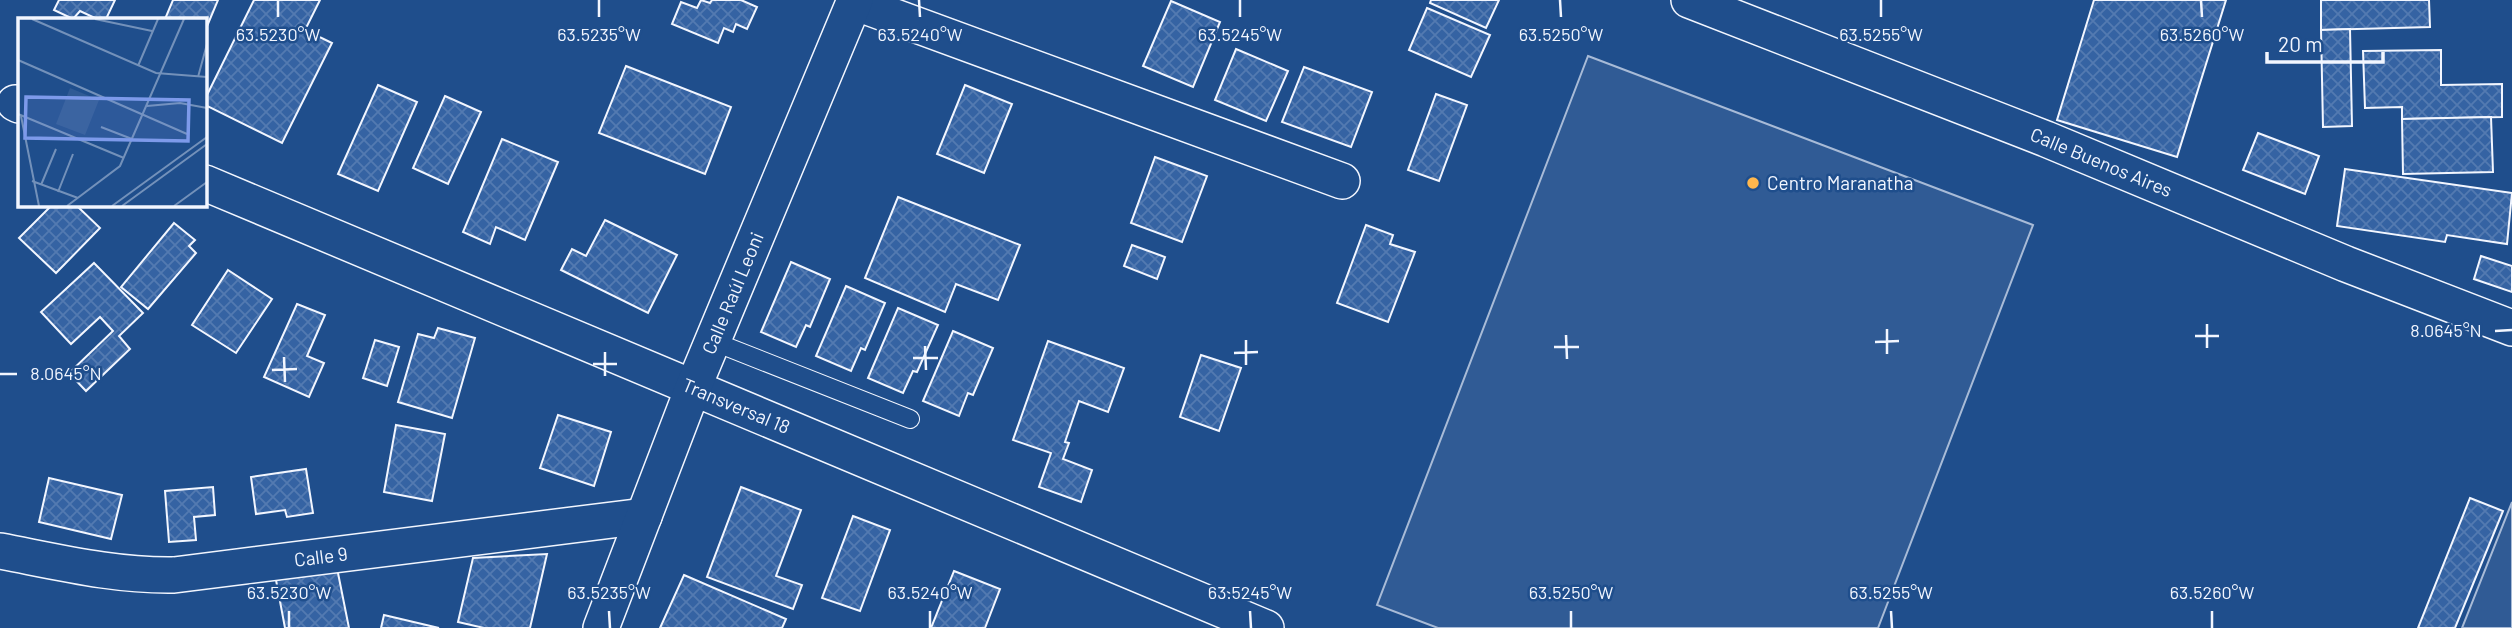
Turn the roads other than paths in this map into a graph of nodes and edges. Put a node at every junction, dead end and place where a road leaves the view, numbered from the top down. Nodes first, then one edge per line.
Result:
1 (1689, 0) edge
2 (854, 1) edge
3 (1342, 181) dead end
4 (206, 183) edge
5 (2512, 328) edge
6 (712, 341) junction
7 (693, 388) junction
8 (910, 419) dead end
9 (644, 516) junction
10 (0, 551) edge
11 (601, 628) edge
12 (1266, 628) edge

1 - 5 street, Calle Buenos Aires
2 - 3 street
2 - 6 street, Calle Raúl Leoni
4 - 7 street, Transversal 18
6 - 7 street, Calle Raúl Leoni
6 - 8 lane
7 - 9 street, Calle Raúl Leoni
7 - 12 street, Transversal 18
9 - 10 street, Calle 9
9 - 11 street, Calle Raúl Leoni

